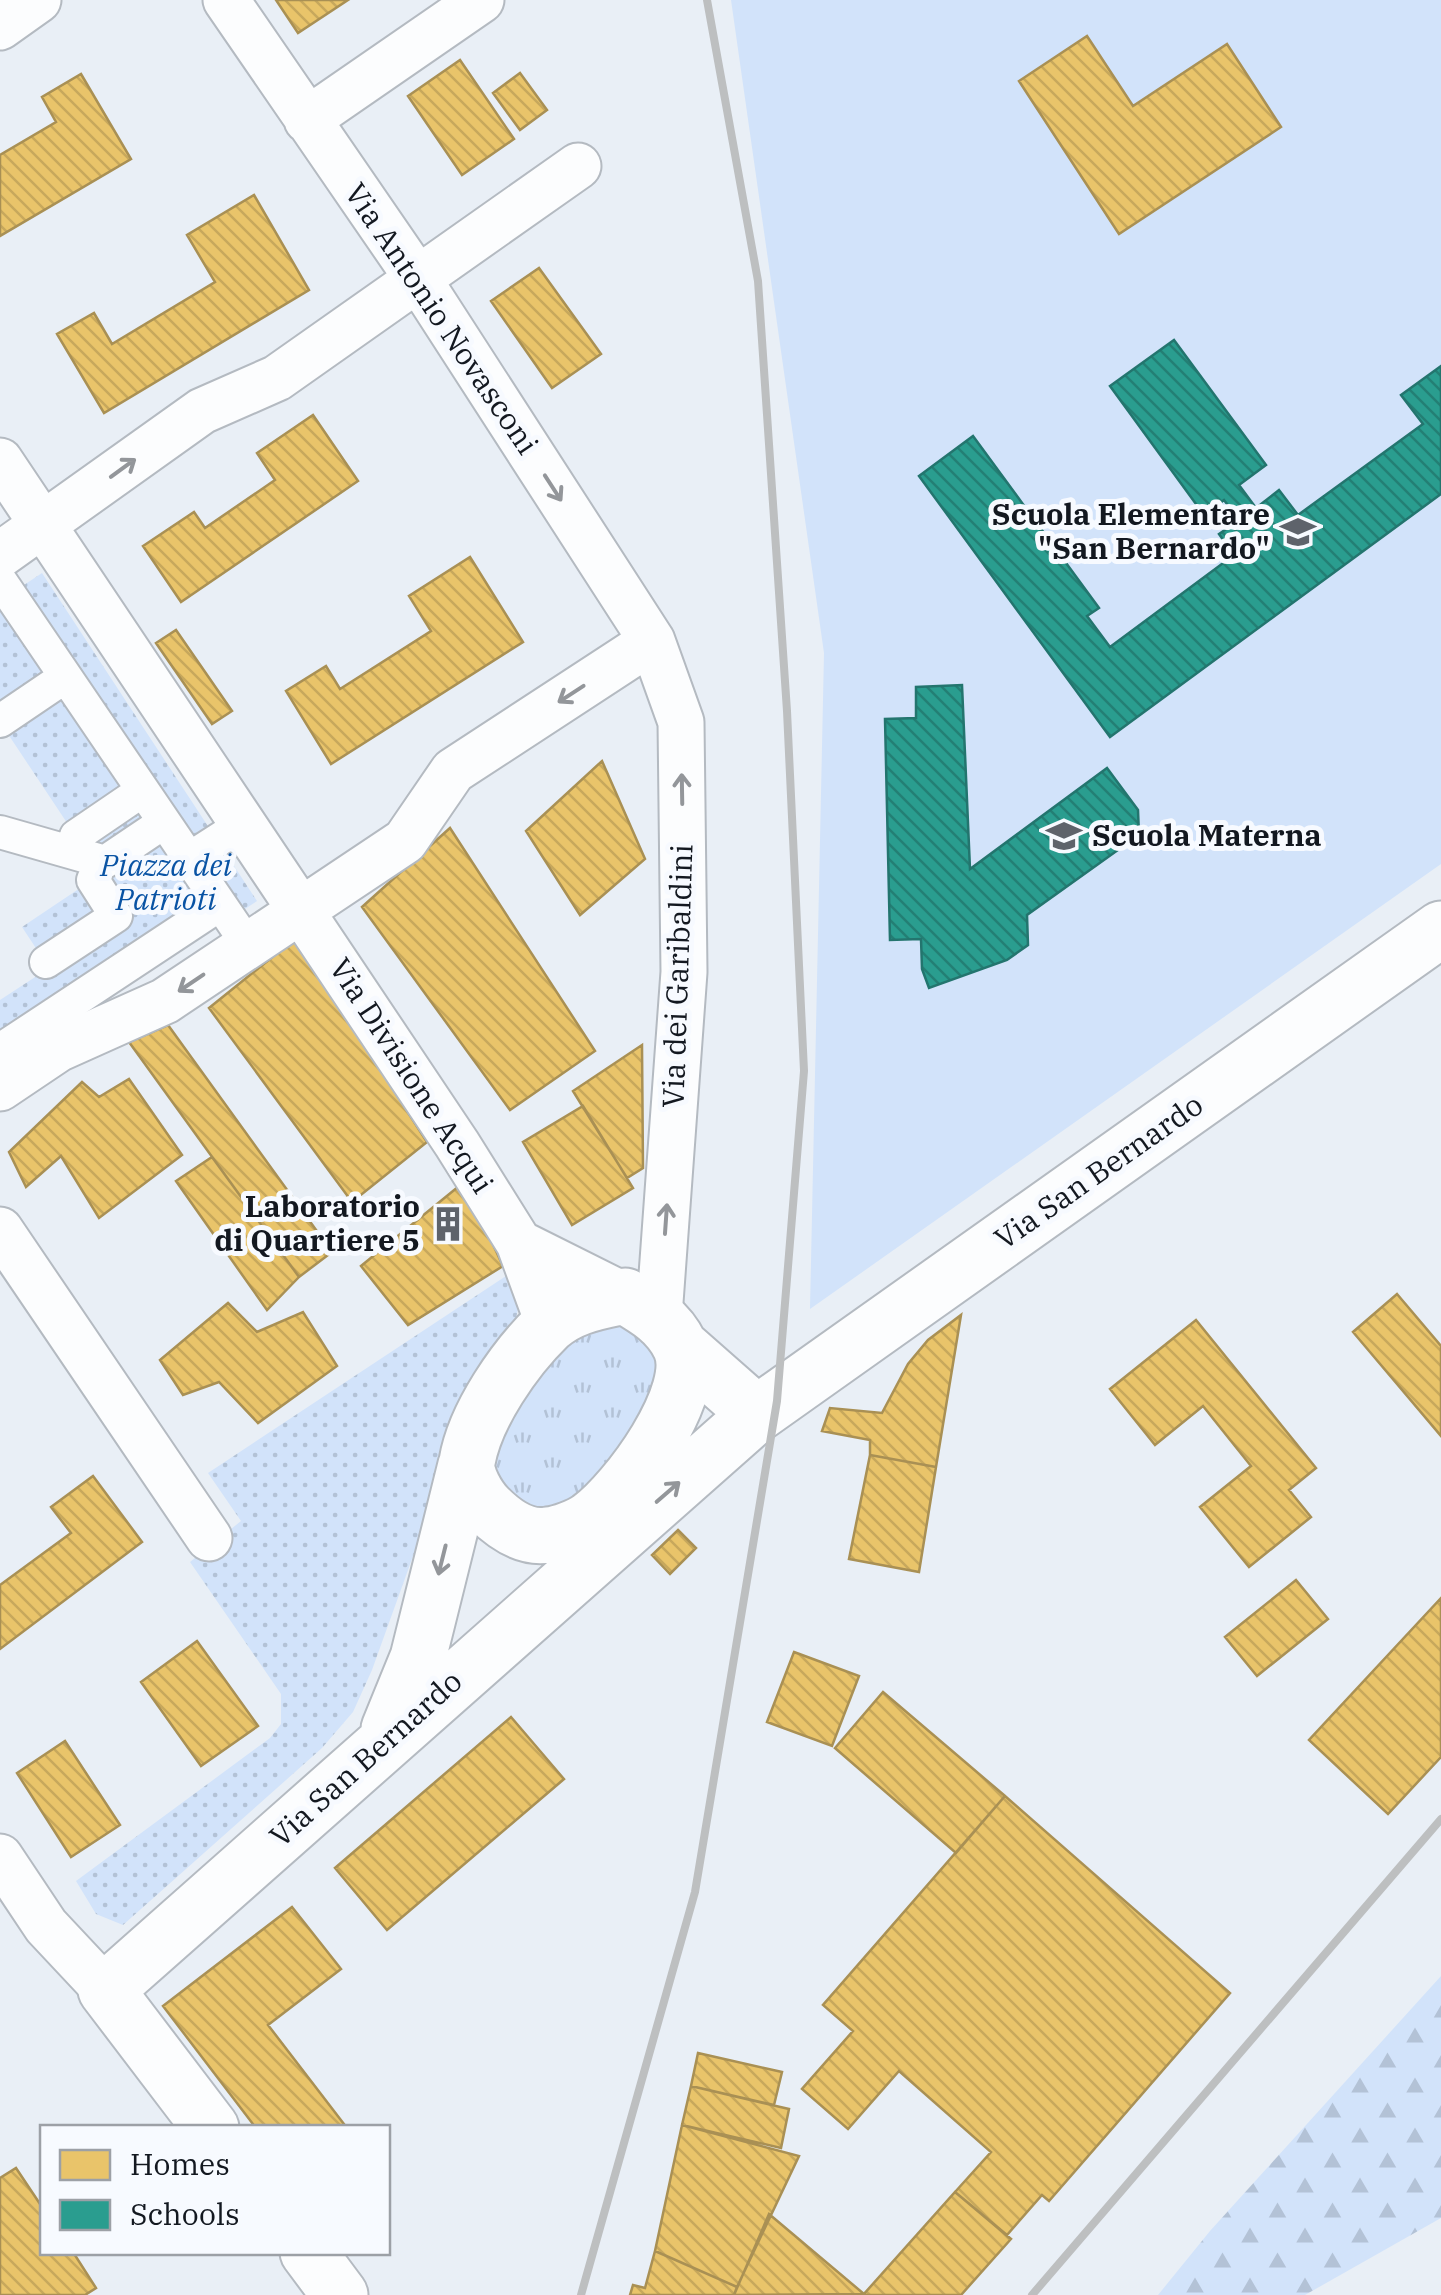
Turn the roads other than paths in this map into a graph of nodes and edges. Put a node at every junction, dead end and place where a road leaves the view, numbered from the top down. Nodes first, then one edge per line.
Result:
1 (38, 0) edge
2 (226, 0) edge
3 (481, 0) edge
4 (0, 27) edge
5 (308, 120) junction
6 (578, 166) dead end
7 (415, 278) junction
8 (0, 461) edge
9 (44, 525) junction
10 (1, 579) edge
11 (652, 641) junction
12 (65, 677) junction
13 (0, 721) edge
14 (142, 792) junction
15 (162, 823) junction
16 (244, 824) junction
17 (0, 832) edge
18 (76, 836) dead end
19 (188, 860) junction
20 (93, 880) dead end
21 (218, 906) junction
22 (301, 910) junction
23 (1441, 929) edge
24 (248, 944) junction
25 (46, 962) dead end
26 (1, 1045) edge
27 (0, 1230) edge
28 (519, 1243) junction
29 (655, 1320) junction
30 (549, 1325) junction
31 (756, 1414) junction
32 (466, 1465) junction
33 (590, 1520) junction
34 (209, 1538) dead end
35 (384, 1741) junction
36 (0, 1857) edge
37 (106, 1990) junction
38 (210, 2125) edge
39 (310, 2255) edge
40 (340, 2295) edge

1 - 4 street
2 - 5 street, Via Antonio Novasconi
3 - 5 street
5 - 7 street, Via Antonio Novasconi
6 - 7 street
9 -> 7 street
7 -> 11 street, Via Antonio Novasconi
8 - 9 street
9 - 10 street
9 - 16 street
10 - 12 street
11 -> 22 street
29 -> 11 street, Via dei Garibaldini
12 - 13 street
12 - 14 street
14 - 15 street
14 - 18 street
15 - 17 street
15 - 19 street
16 - 19 street
16 - 22 street
19 - 21 street
20 - 25 street
21 - 24 street
21 - 26 street
22 - 24 street
22 - 28 street, Via Divisione Acqui
23 - 31 street, Via San Bernardo
24 -> 26 street
27 - 34 street
28 - 29 street
28 - 30 street, Via Divisione Acqui
29 - 30 street
29 - 31 street
29 - 33 street
30 - 32 street
35 -> 31 street, Via San Bernardo
32 - 33 street
32 -> 35 street
33 - 35 street
35 - 37 street, Via San Bernardo
36 - 37 street
37 - 38 street
39 - 40 street

